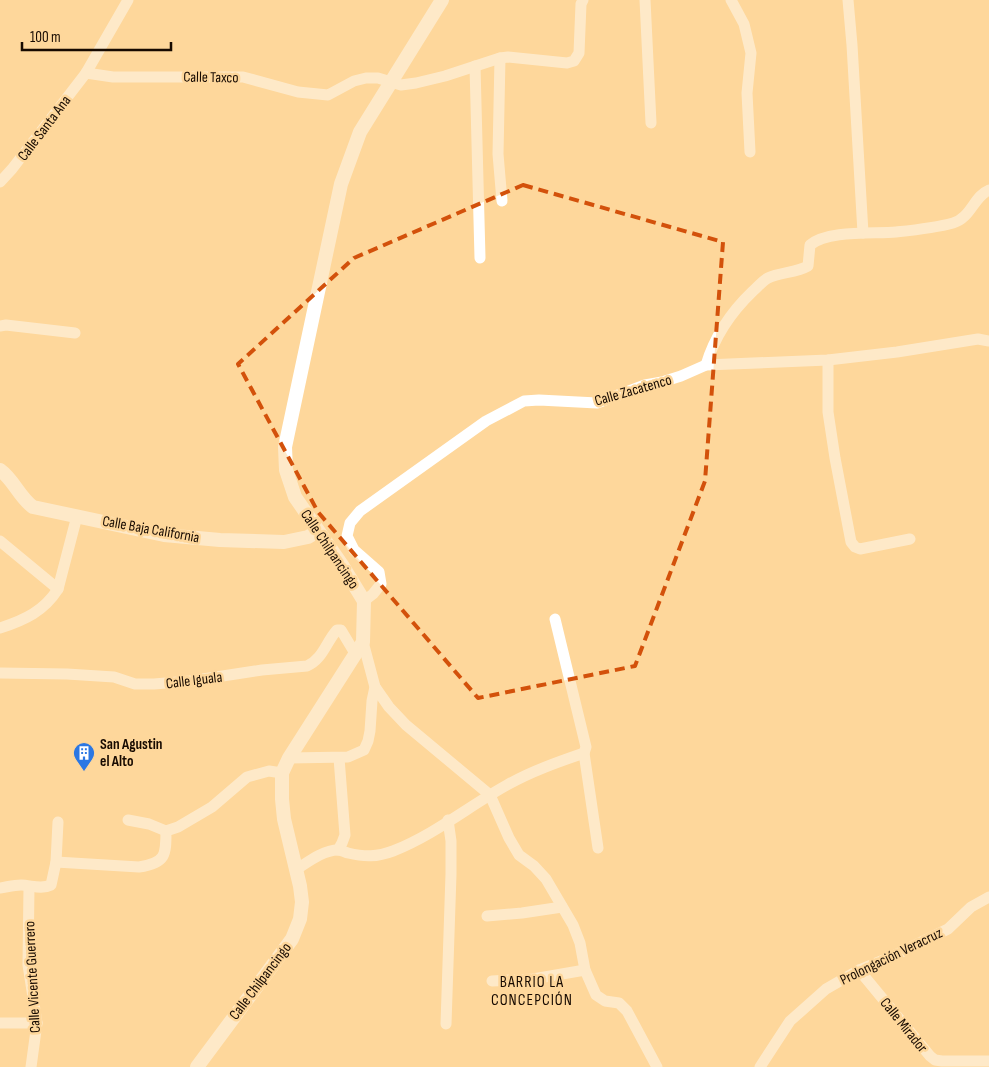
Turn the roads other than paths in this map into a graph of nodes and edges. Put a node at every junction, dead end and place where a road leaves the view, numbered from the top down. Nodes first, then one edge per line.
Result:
1 (128, 0) edge
2 (442, 0) edge
3 (583, 0) edge
4 (645, 0) edge
5 (731, 0) edge
6 (848, 0) edge
7 (500, 58) junction
8 (475, 66) junction
9 (86, 72) junction
10 (390, 82) junction
11 (651, 123) dead end
12 (750, 152) dead end
13 (0, 182) edge
14 (989, 190) edge
15 (502, 200) dead end
16 (863, 233) junction
17 (480, 258) dead end
18 (0, 326) edge
19 (74, 333) dead end
20 (989, 341) edge
21 (828, 360) junction
22 (706, 365) junction
23 (0, 470) edge
24 (77, 516) junction
25 (318, 531) junction
26 (910, 539) dead end
27 (0, 541) edge
28 (58, 589) junction
29 (364, 601) junction
30 (555, 619) dead end
31 (0, 628) edge
32 (363, 642) junction
33 (356, 655) junction
34 (0, 673) edge
35 (375, 686) junction
36 (584, 753) junction
37 (289, 758) junction
38 (339, 758) junction
39 (282, 774) junction
40 (490, 795) junction
41 (128, 820) dead end
42 (448, 820) junction
43 (58, 822) dead end
44 (166, 831) junction
45 (598, 848) dead end
46 (338, 850) junction
47 (56, 862) junction
48 (296, 869) junction
49 (29, 887) junction
50 (0, 888) edge
51 (989, 897) edge
52 (562, 907) junction
53 (487, 916) dead end
54 (585, 970) junction
55 (858, 970) junction
56 (492, 981) dead end
57 (0, 1022) edge
58 (37, 1023) junction
59 (446, 1024) dead end
60 (989, 1061) edge
61 (31, 1067) edge
62 (197, 1067) edge
63 (657, 1067) edge
64 (760, 1067) edge

1 - 9 street, Calle Santa Ana
2 - 10 street, Calle Chilpancingo
3 - 7 street, Calle Taxco
4 - 11 street
5 - 12 street
6 - 16 street
7 - 8 street, Calle Taxco
7 - 15 street
8 - 10 street, Calle Taxco
8 - 17 street
9 - 10 street, Calle Taxco
9 - 13 street, Calle Santa Ana
10 - 25 street, Calle Chilpancingo
14 - 16 street
16 - 22 street
18 - 19 street
20 - 21 street, Calle Zacatenco
21 - 22 street, Calle Zacatenco
21 - 26 street
22 - 29 street, Calle Zacatenco
23 - 24 street, Calle Baja California
24 - 25 street, Calle Baja California
24 - 28 street
25 - 29 street, Calle Chilpancingo
27 - 28 street
28 - 31 street
29 - 32 street, Calle Chilpancingo
30 - 36 street
32 - 33 street, Calle Chilpancingo
32 - 35 street
33 - 34 street, Calle Iguala
33 - 37 street, Calle Chilpancingo
35 - 38 street
35 - 40 street
36 - 40 street
36 - 45 street
37 - 38 street
37 - 39 street, Calle Chilpancingo
38 - 46 street
39 - 44 street
39 - 48 street, Calle Chilpancingo
40 - 42 street
40 - 52 street
41 - 44 street
42 - 46 street
42 - 59 street
43 - 47 street
44 - 47 street
46 - 48 street
47 - 49 street
48 - 62 street, Calle Chilpancingo
49 - 50 street
49 - 58 street, Calle Vicente Guerrero
51 - 55 street, Prolongación Veracruz
52 - 53 street
52 - 54 street
54 - 56 street
54 - 63 street
55 - 60 street, Calle Mirador
55 - 64 street, Prolongación Veracruz
57 - 58 street
58 - 61 street, Calle Vicente Guerrero

